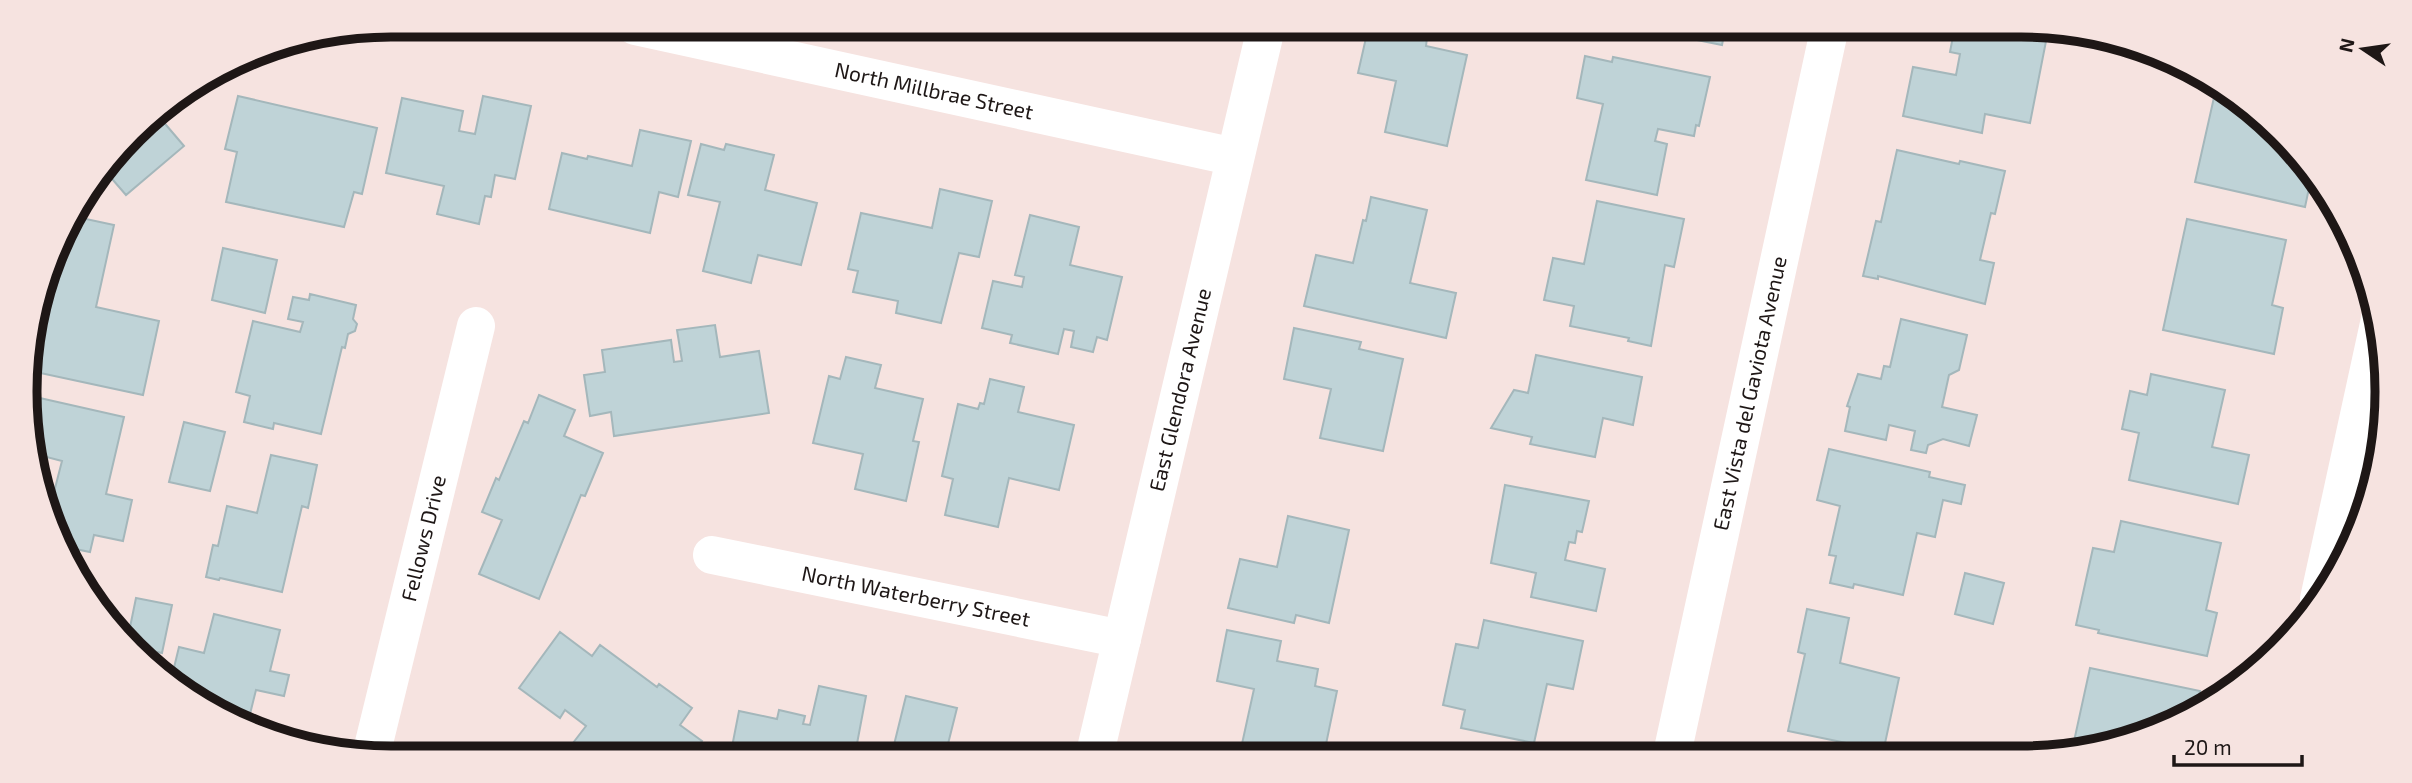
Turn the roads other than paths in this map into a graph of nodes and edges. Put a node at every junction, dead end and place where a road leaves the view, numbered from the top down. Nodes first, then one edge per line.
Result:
1 (685, 37) edge
2 (1264, 37) edge
3 (1827, 37) edge
4 (1236, 157) junction
5 (476, 326) dead end
6 (2373, 353) edge
7 (712, 555) dead end
8 (2324, 575) edge
9 (1122, 639) junction
10 (373, 745) edge
11 (1097, 746) edge
12 (1674, 746) edge

1 - 4 street, North Millbrae Street
2 - 4 street, East Glendora Avenue
3 - 12 street, East Vista del Gaviota Avenue
4 - 9 street, East Glendora Avenue
5 - 10 street, Fellows Drive
6 - 8 street
7 - 9 street, North Waterberry Street
9 - 11 street, East Glendora Avenue

